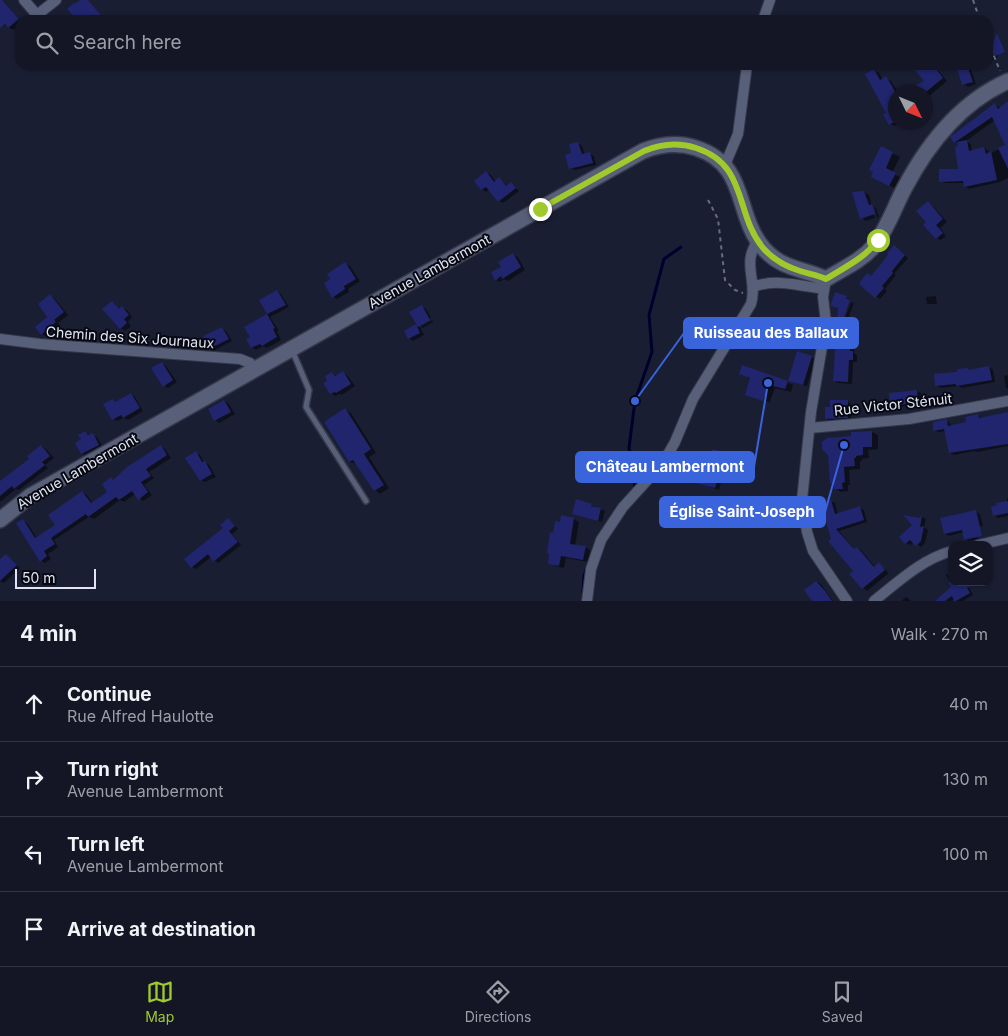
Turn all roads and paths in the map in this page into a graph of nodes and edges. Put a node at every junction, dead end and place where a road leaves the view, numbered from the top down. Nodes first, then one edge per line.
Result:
1 (24, 0) edge
2 (56, 0) edge
3 (770, 0) edge
4 (973, 0) edge
5 (765, 15) edge
6 (978, 15) edge
7 (993, 52) edge
8 (746, 70) edge
9 (1006, 82) edge
10 (725, 165) junction
11 (708, 200) dead end
12 (758, 240) junction
13 (825, 284) junction
14 (753, 290) junction
15 (0, 339) edge
16 (292, 349) junction
17 (254, 370) junction
18 (1008, 401) edge
19 (810, 428) junction
20 (366, 501) dead end
21 (0, 520) edge
22 (1008, 538) edge
23 (993, 542) edge
24 (948, 552) edge
25 (587, 601) edge
26 (847, 601) edge
27 (874, 601) edge

1 - 2 street
3 - 5 street
4 - 6 path
7 - 9 path
8 - 10 street
9 - 13 street
10 - 12 street, Avenue Lambermont
10 - 16 street, Avenue Lambermont
11 - 14 path
12 - 13 street, Avenue Lambermont
12 - 14 street
13 - 14 street
13 - 19 street
14 - 25 street
15 - 17 street, Chemin des Six Journaux
16 - 17 street, Avenue Lambermont
16 - 20 lane
17 - 21 street, Avenue Lambermont
18 - 19 street, Rue Victor Sténuit
19 - 26 street
22 - 23 street
24 - 27 street

